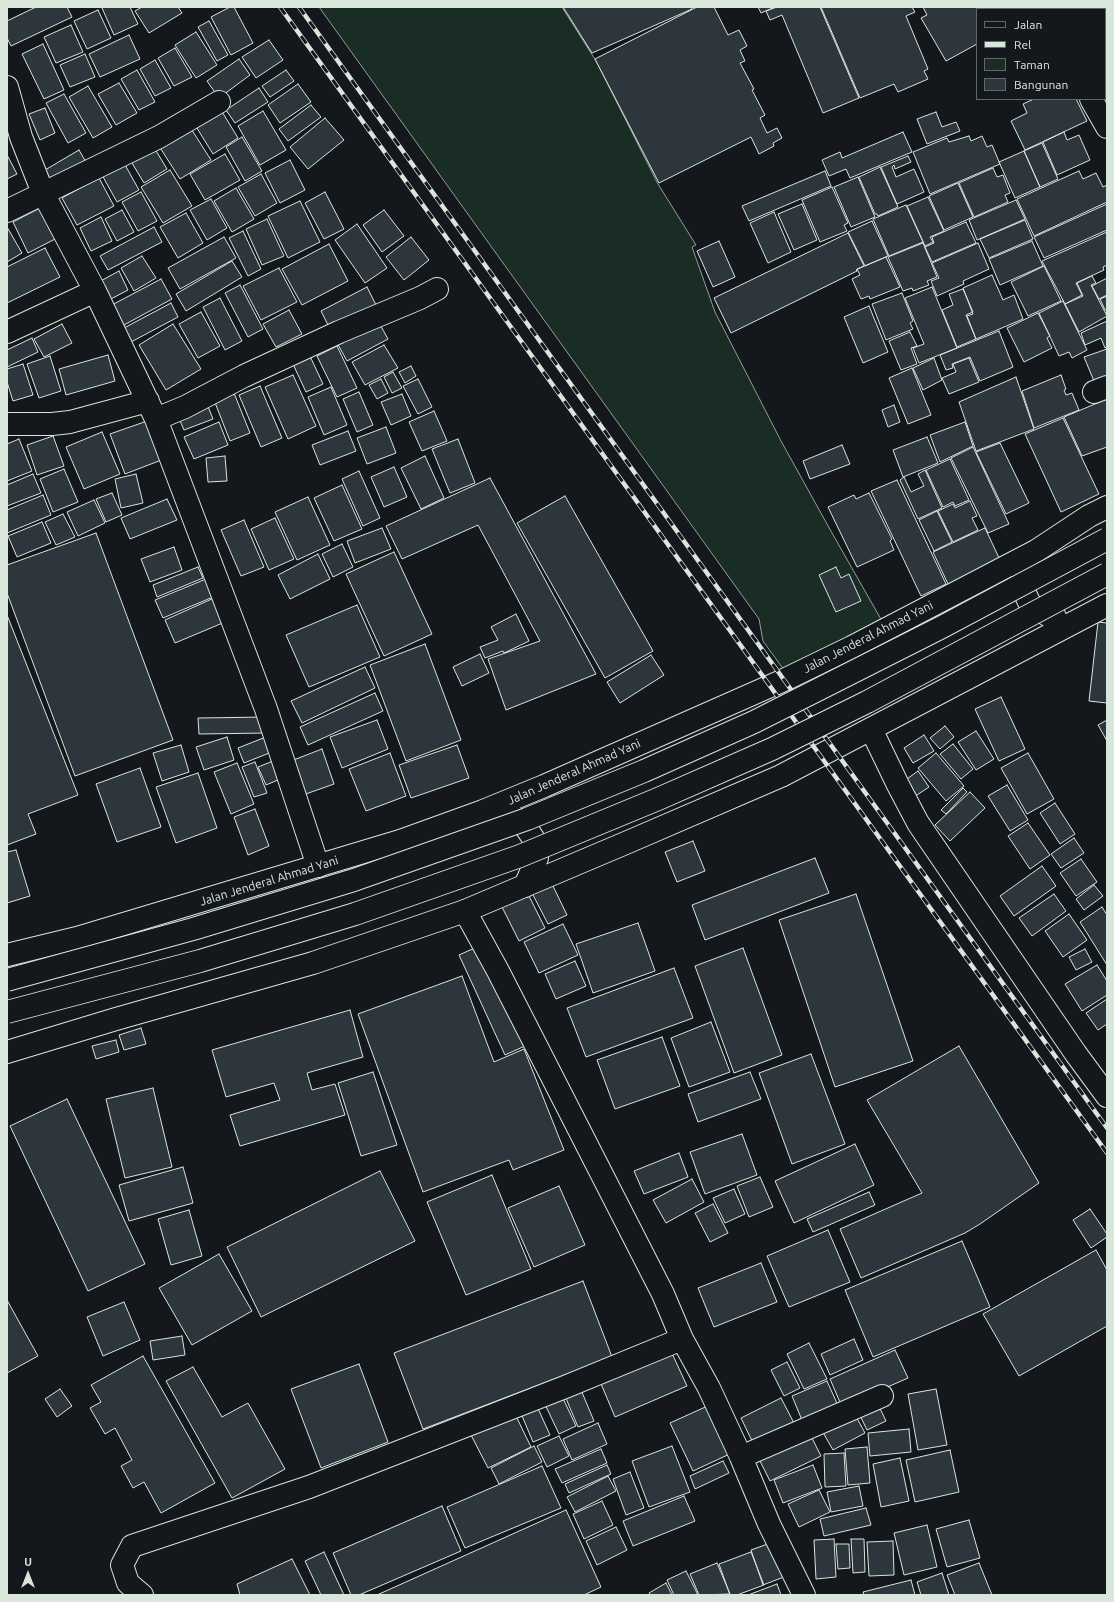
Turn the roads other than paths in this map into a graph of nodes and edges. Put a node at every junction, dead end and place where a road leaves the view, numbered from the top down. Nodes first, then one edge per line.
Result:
1 (7, 87) edge
2 (1092, 100) edge
3 (219, 102) dead end
4 (1107, 127) edge
5 (43, 193) junction
6 (7, 211) edge
7 (437, 288) dead end
8 (95, 291) junction
9 (7, 332) edge
10 (152, 410) junction
11 (8, 423) edge
12 (1107, 507) edge
13 (1107, 539) edge
14 (1036, 550) junction
15 (1107, 574) edge
16 (1107, 605) edge
17 (1084, 616) junction
18 (870, 729) junction
19 (483, 811) junction
20 (318, 866) junction
21 (525, 886) junction
22 (465, 911) junction
23 (7, 955) edge
24 (7, 980) edge
25 (7, 1012) edge
26 (7, 1052) edge
27 (1107, 1096) edge
28 (682, 1339) junction
29 (882, 1396) dead end
30 (741, 1457) junction
31 (142, 1595) edge
32 (804, 1595) edge

1 - 5 main road
2 - 4 main road
3 - 5 main road
5 - 6 main road
5 - 8 main road
7 - 10 main road
8 - 9 main road
8 - 10 main road
10 - 11 main road
10 - 20 main road
12 - 14 main road, Jalan Jenderal Ahmad Yani
13 - 24 main road, Jalan Jenderal Ahmad Yani, bridge
14 - 17 main road
14 - 19 main road, Jalan Jenderal Ahmad Yani
15 - 25 main road, bridge
16 - 17 main road
17 - 18 main road
18 - 21 main road
18 - 27 main road
19 - 20 main road, Jalan Jenderal Ahmad Yani
19 - 21 main road
20 - 23 main road, Jalan Jenderal Ahmad Yani
21 - 22 main road
22 - 26 main road
22 - 28 main road
28 - 30 main road
28 - 31 main road
29 - 30 main road
30 - 32 main road

